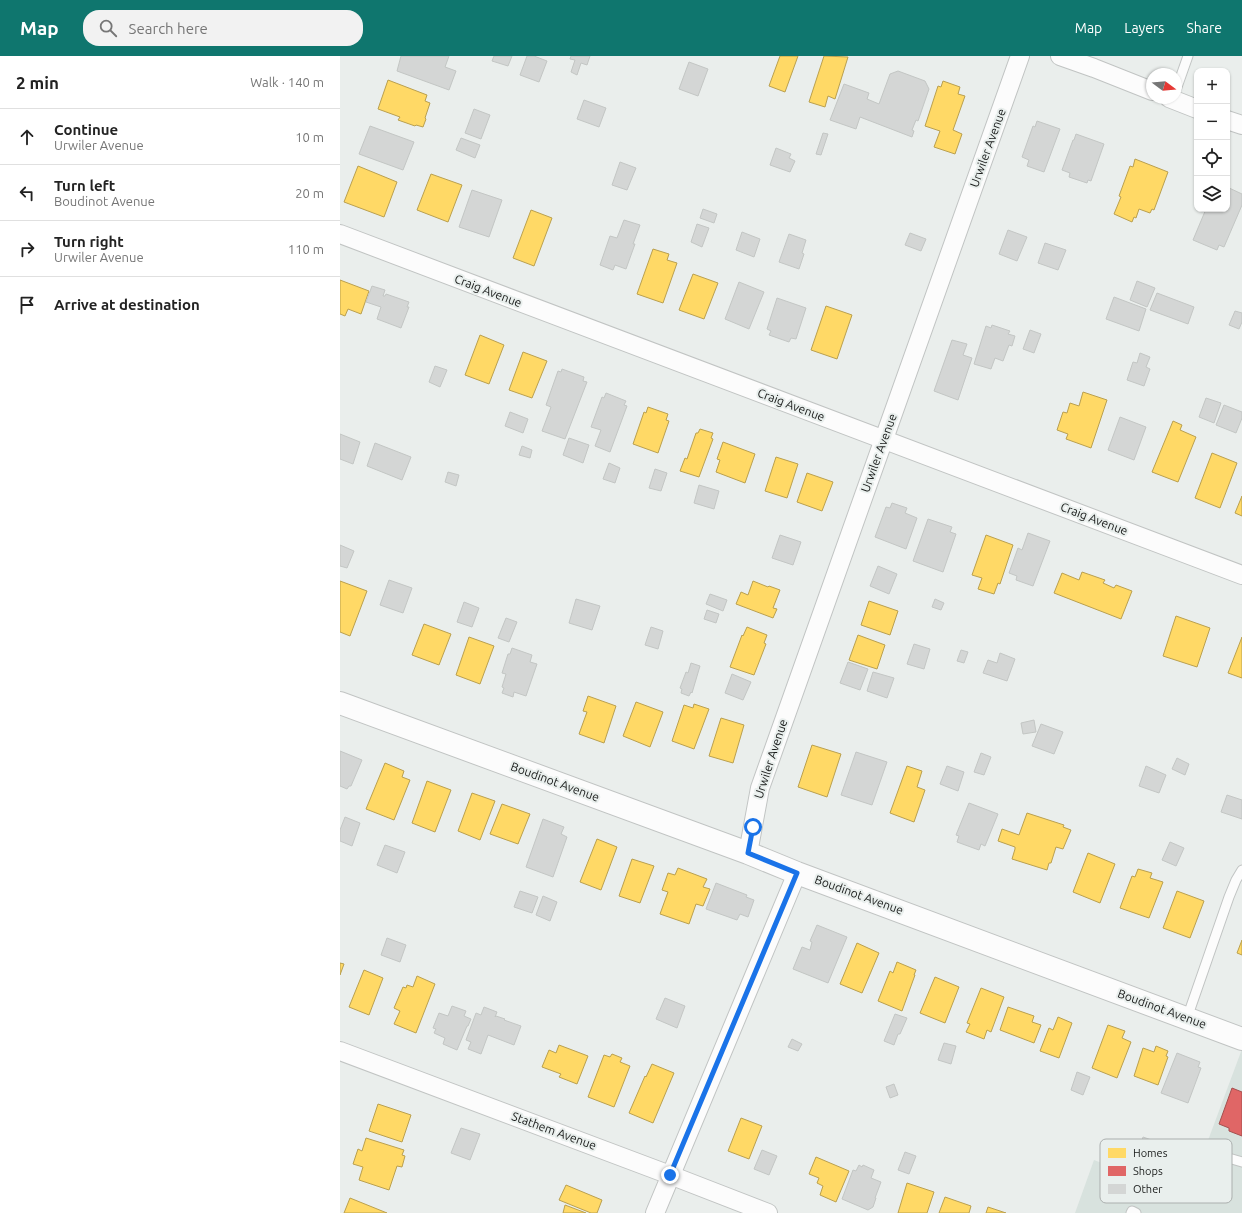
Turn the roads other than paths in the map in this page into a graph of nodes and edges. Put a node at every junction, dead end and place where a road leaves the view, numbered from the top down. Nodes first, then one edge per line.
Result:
1 (1020, 56) edge
2 (1060, 56) edge
3 (1188, 56) edge
4 (1096, 62) edge
5 (1182, 72) edge
6 (1146, 88) edge
7 (1182, 101) edge
8 (1194, 107) edge
9 (1230, 121) edge
10 (1242, 125) edge
11 (340, 234) edge
12 (883, 440) junction
13 (1242, 575) edge
14 (340, 703) edge
15 (748, 853) junction
16 (1242, 870) edge
17 (797, 873) junction
18 (1187, 1018) junction
19 (1242, 1039) edge
20 (340, 1051) edge
21 (1232, 1159) edge
22 (1242, 1162) edge
23 (670, 1175) junction
24 (655, 1213) edge
25 (768, 1213) edge
26 (1131, 1213) edge
27 (1136, 1213) edge

1 - 12 street, Urwiler Avenue
2 - 4 street
3 - 5 lane
4 - 6 street
7 - 8 street
9 - 10 street
11 - 12 street, Craig Avenue
12 - 13 street, Craig Avenue
12 - 15 street, Urwiler Avenue
14 - 15 street, Boudinot Avenue
15 - 17 street, Boudinot Avenue
16 - 18 lane
17 - 18 street, Boudinot Avenue
17 - 23 street
18 - 19 street, Boudinot Avenue
20 - 23 street, Stathem Avenue
21 - 22 lane
23 - 24 street
23 - 25 street, Stathem Avenue
26 - 27 lane

